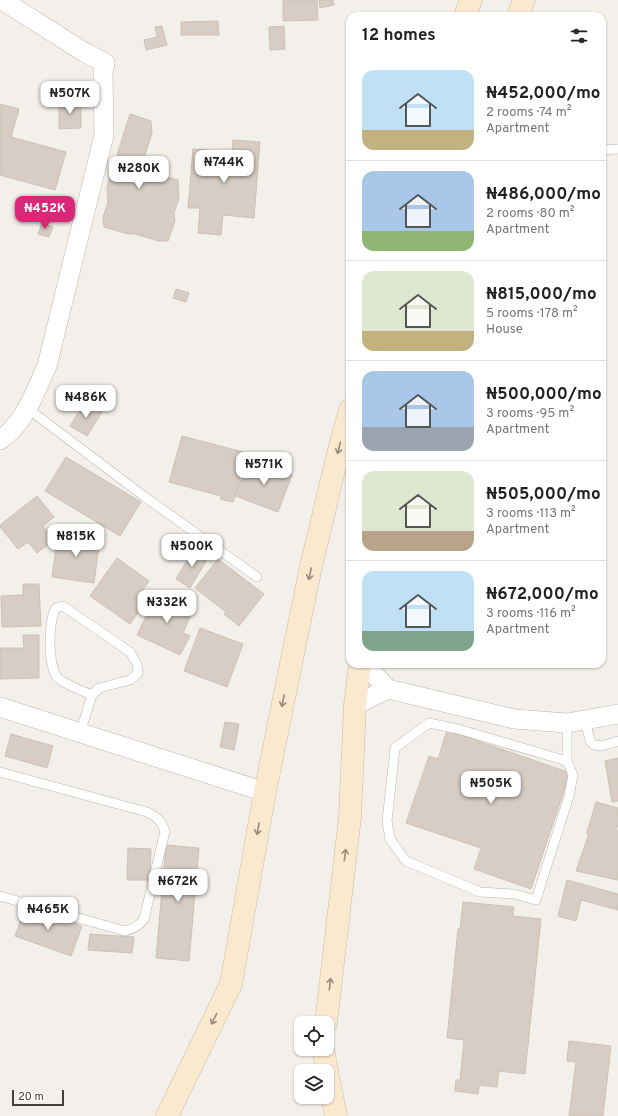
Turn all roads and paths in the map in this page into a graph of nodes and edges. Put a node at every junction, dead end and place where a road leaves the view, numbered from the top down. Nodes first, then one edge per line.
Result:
1 (2, 0) edge
2 (460, 0) edge
3 (471, 0) edge
4 (524, 0) edge
5 (463, 12) edge
6 (466, 12) edge
7 (520, 12) edge
8 (618, 149) edge
9 (606, 151) edge
10 (27, 408) junction
11 (346, 424) edge
12 (0, 440) edge
13 (257, 577) dead end
14 (360, 668) edge
15 (368, 668) edge
16 (388, 689) junction
17 (92, 695) junction
18 (355, 705) junction
19 (0, 707) edge
20 (618, 714) edge
21 (585, 720) junction
22 (567, 723) junction
23 (80, 733) junction
24 (618, 741) edge
25 (568, 761) junction
26 (0, 772) edge
27 (265, 792) junction
28 (0, 896) edge
29 (327, 1016) edge
30 (334, 1104) edge
31 (167, 1116) edge
32 (336, 1116) edge

1 - 10 street
2 - 5 street
3 - 6 street
4 - 7 street
8 - 9 lane
10 - 12 street
10 - 13 lane
11 -> 27 street
14 - 18 street
15 - 16 street
16 - 18 street
16 - 22 street
17 - 17 lane
17 - 23 lane
29 -> 18 street
19 - 23 street
20 - 21 street
21 - 22 street
21 - 24 lane
22 - 25 lane
23 - 27 street
25 - 25 lane
26 - 28 lane
27 -> 31 street
30 - 32 street

